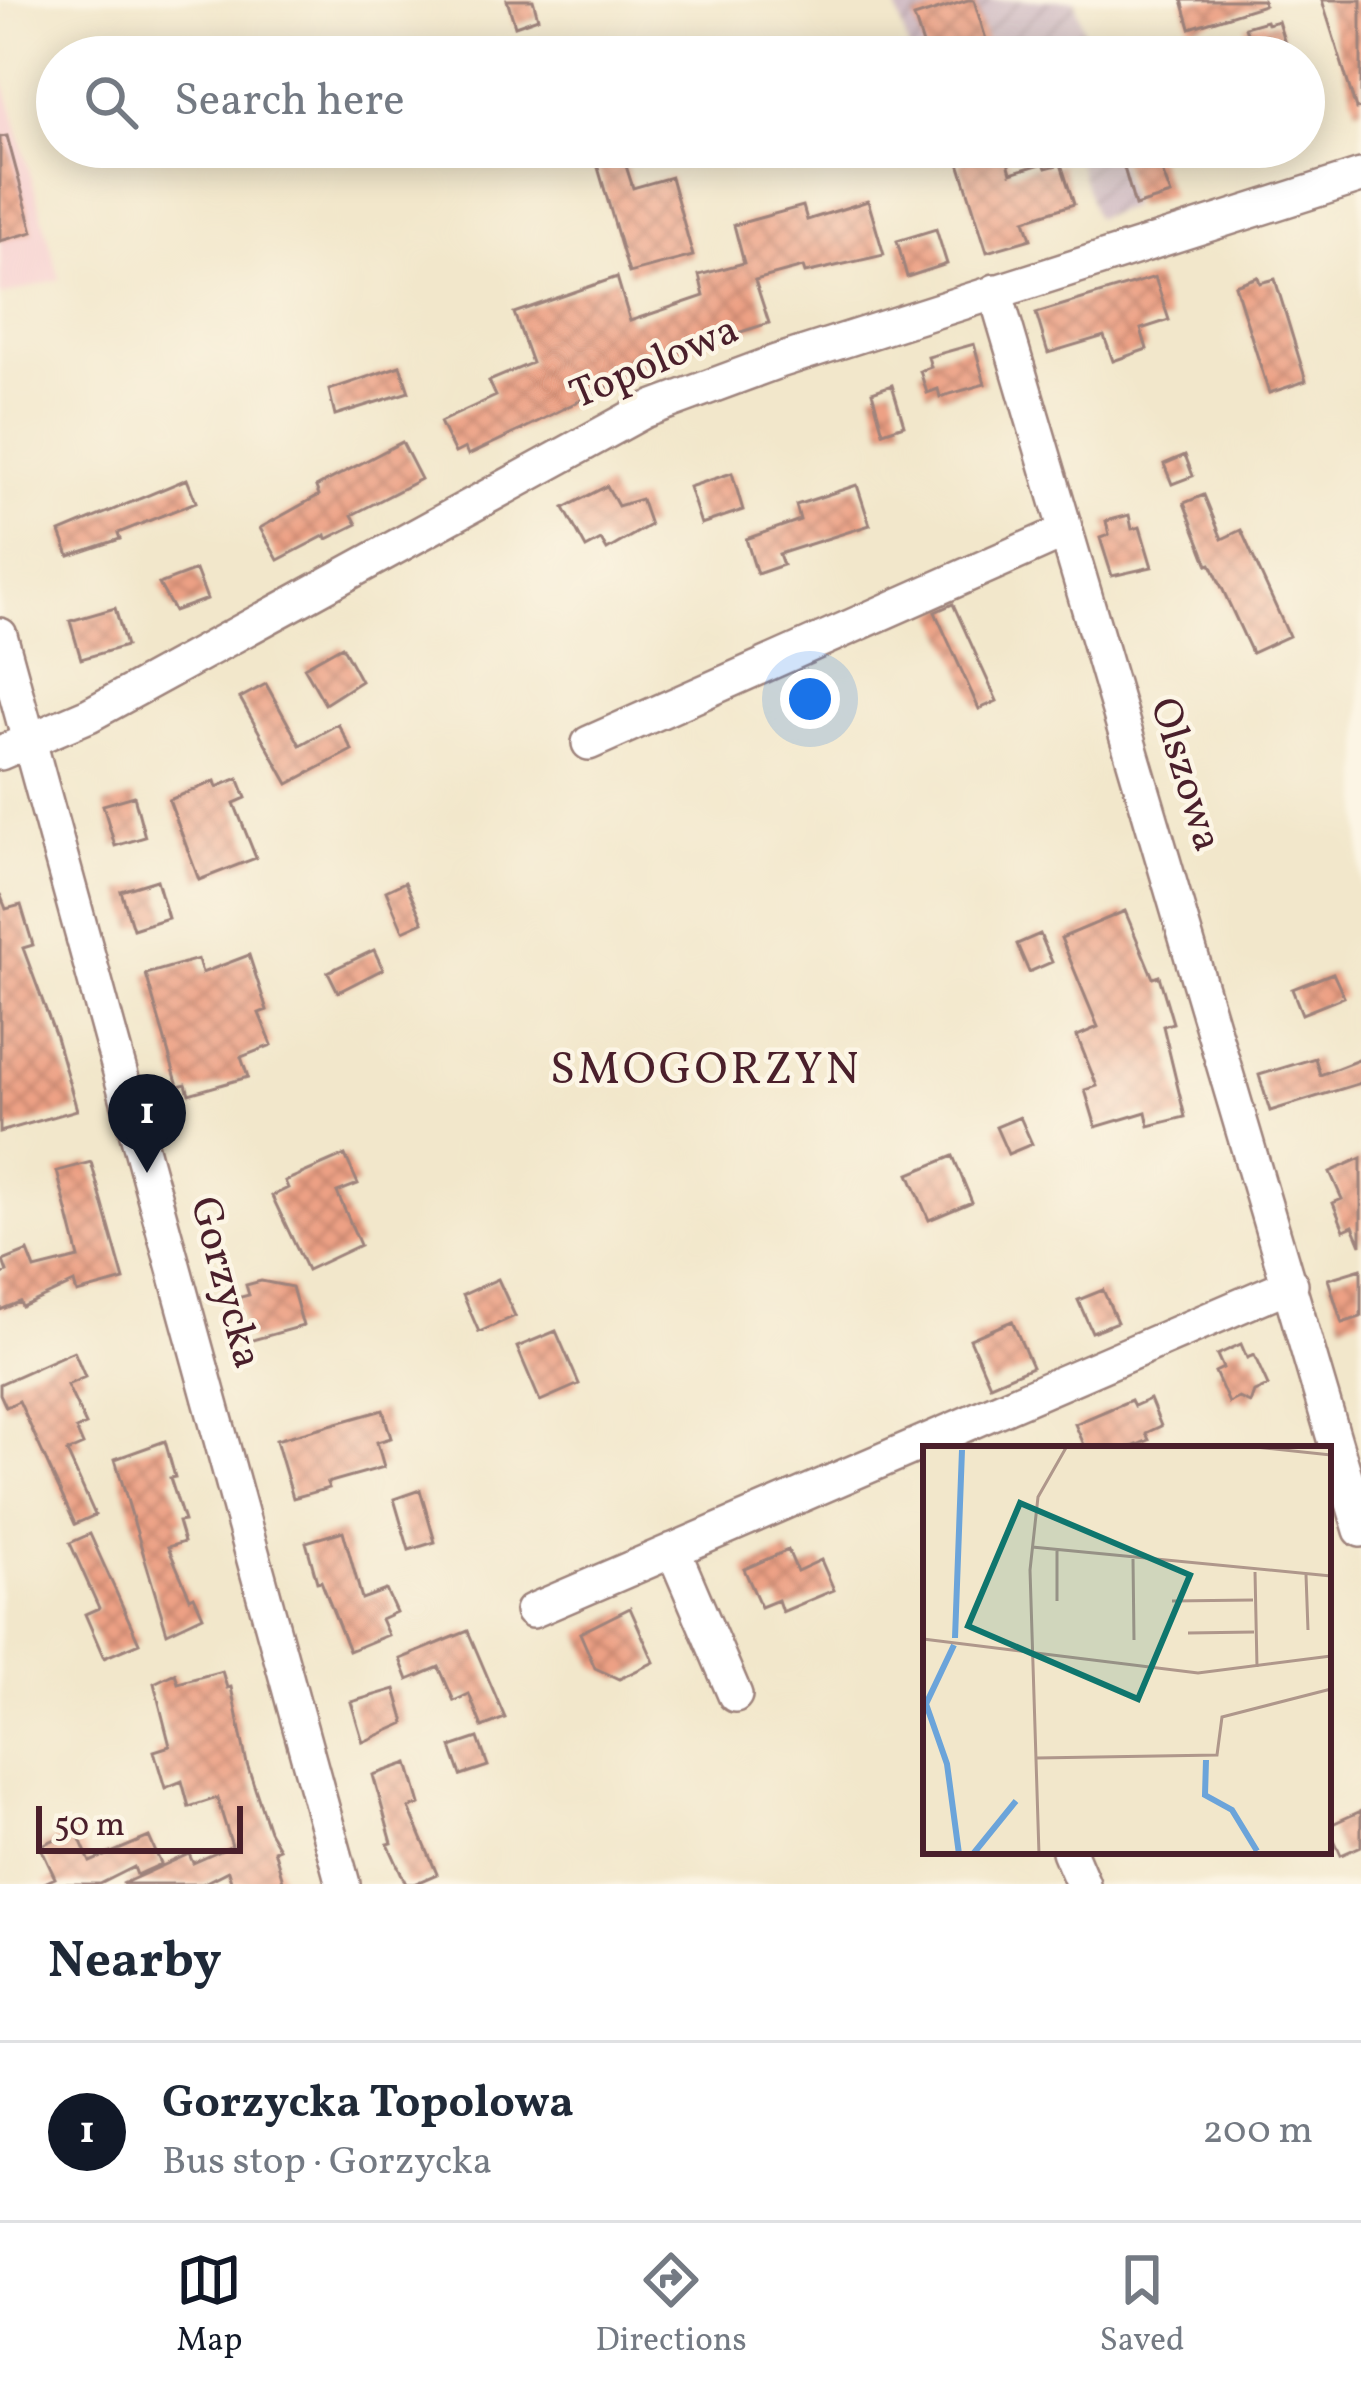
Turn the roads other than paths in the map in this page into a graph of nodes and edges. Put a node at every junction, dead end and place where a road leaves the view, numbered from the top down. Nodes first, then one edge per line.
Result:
1 (1361, 176) edge
2 (995, 292) junction
3 (1064, 532) junction
4 (0, 635) edge
5 (589, 743) dead end
6 (15, 747) edge
7 (1291, 1284) junction
8 (1361, 1530) edge
9 (673, 1550) junction
10 (532, 1610) dead end
11 (735, 1695) dead end
12 (1070, 1854) edge
13 (343, 1884) edge
14 (1083, 1884) edge

1 - 2 street, Topolowa
2 - 3 street, Olszowa
2 - 6 street, Topolowa
3 - 5 street
3 - 7 street, Olszowa
4 - 6 street, Gorzycka
6 - 13 street, Gorzycka
7 - 8 street, Olszowa
7 - 9 street
9 - 10 street
9 - 11 street
12 - 14 street

